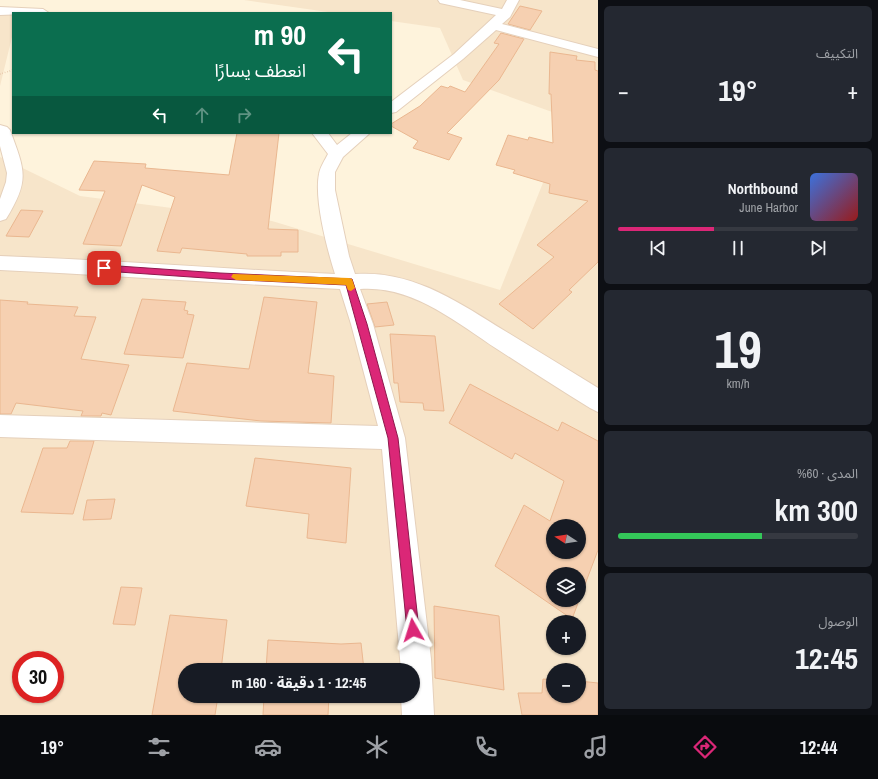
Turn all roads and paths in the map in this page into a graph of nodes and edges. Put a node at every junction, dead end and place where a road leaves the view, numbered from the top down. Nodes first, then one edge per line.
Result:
1 (444, 0) edge
2 (513, 0) edge
3 (0, 11) edge
4 (22, 12) edge
5 (506, 14) junction
6 (493, 25) junction
7 (598, 53) edge
8 (12, 70) edge
9 (0, 74) edge
10 (392, 108) edge
11 (0, 130) edge
12 (321, 134) edge
13 (361, 134) edge
14 (336, 154) junction
15 (0, 215) edge
16 (0, 263) edge
17 (349, 282) junction
18 (598, 401) edge
19 (0, 426) edge
20 (393, 438) junction
21 (418, 715) edge

1 - 5 street
2 - 5 street
3 - 4 street
5 - 6 street
6 - 7 street
6 - 10 street
8 - 9 path
11 - 15 street
12 - 14 street
13 - 14 street
14 - 17 street
16 - 17 street
17 - 18 street
17 - 20 street
19 - 20 street
20 - 21 street

